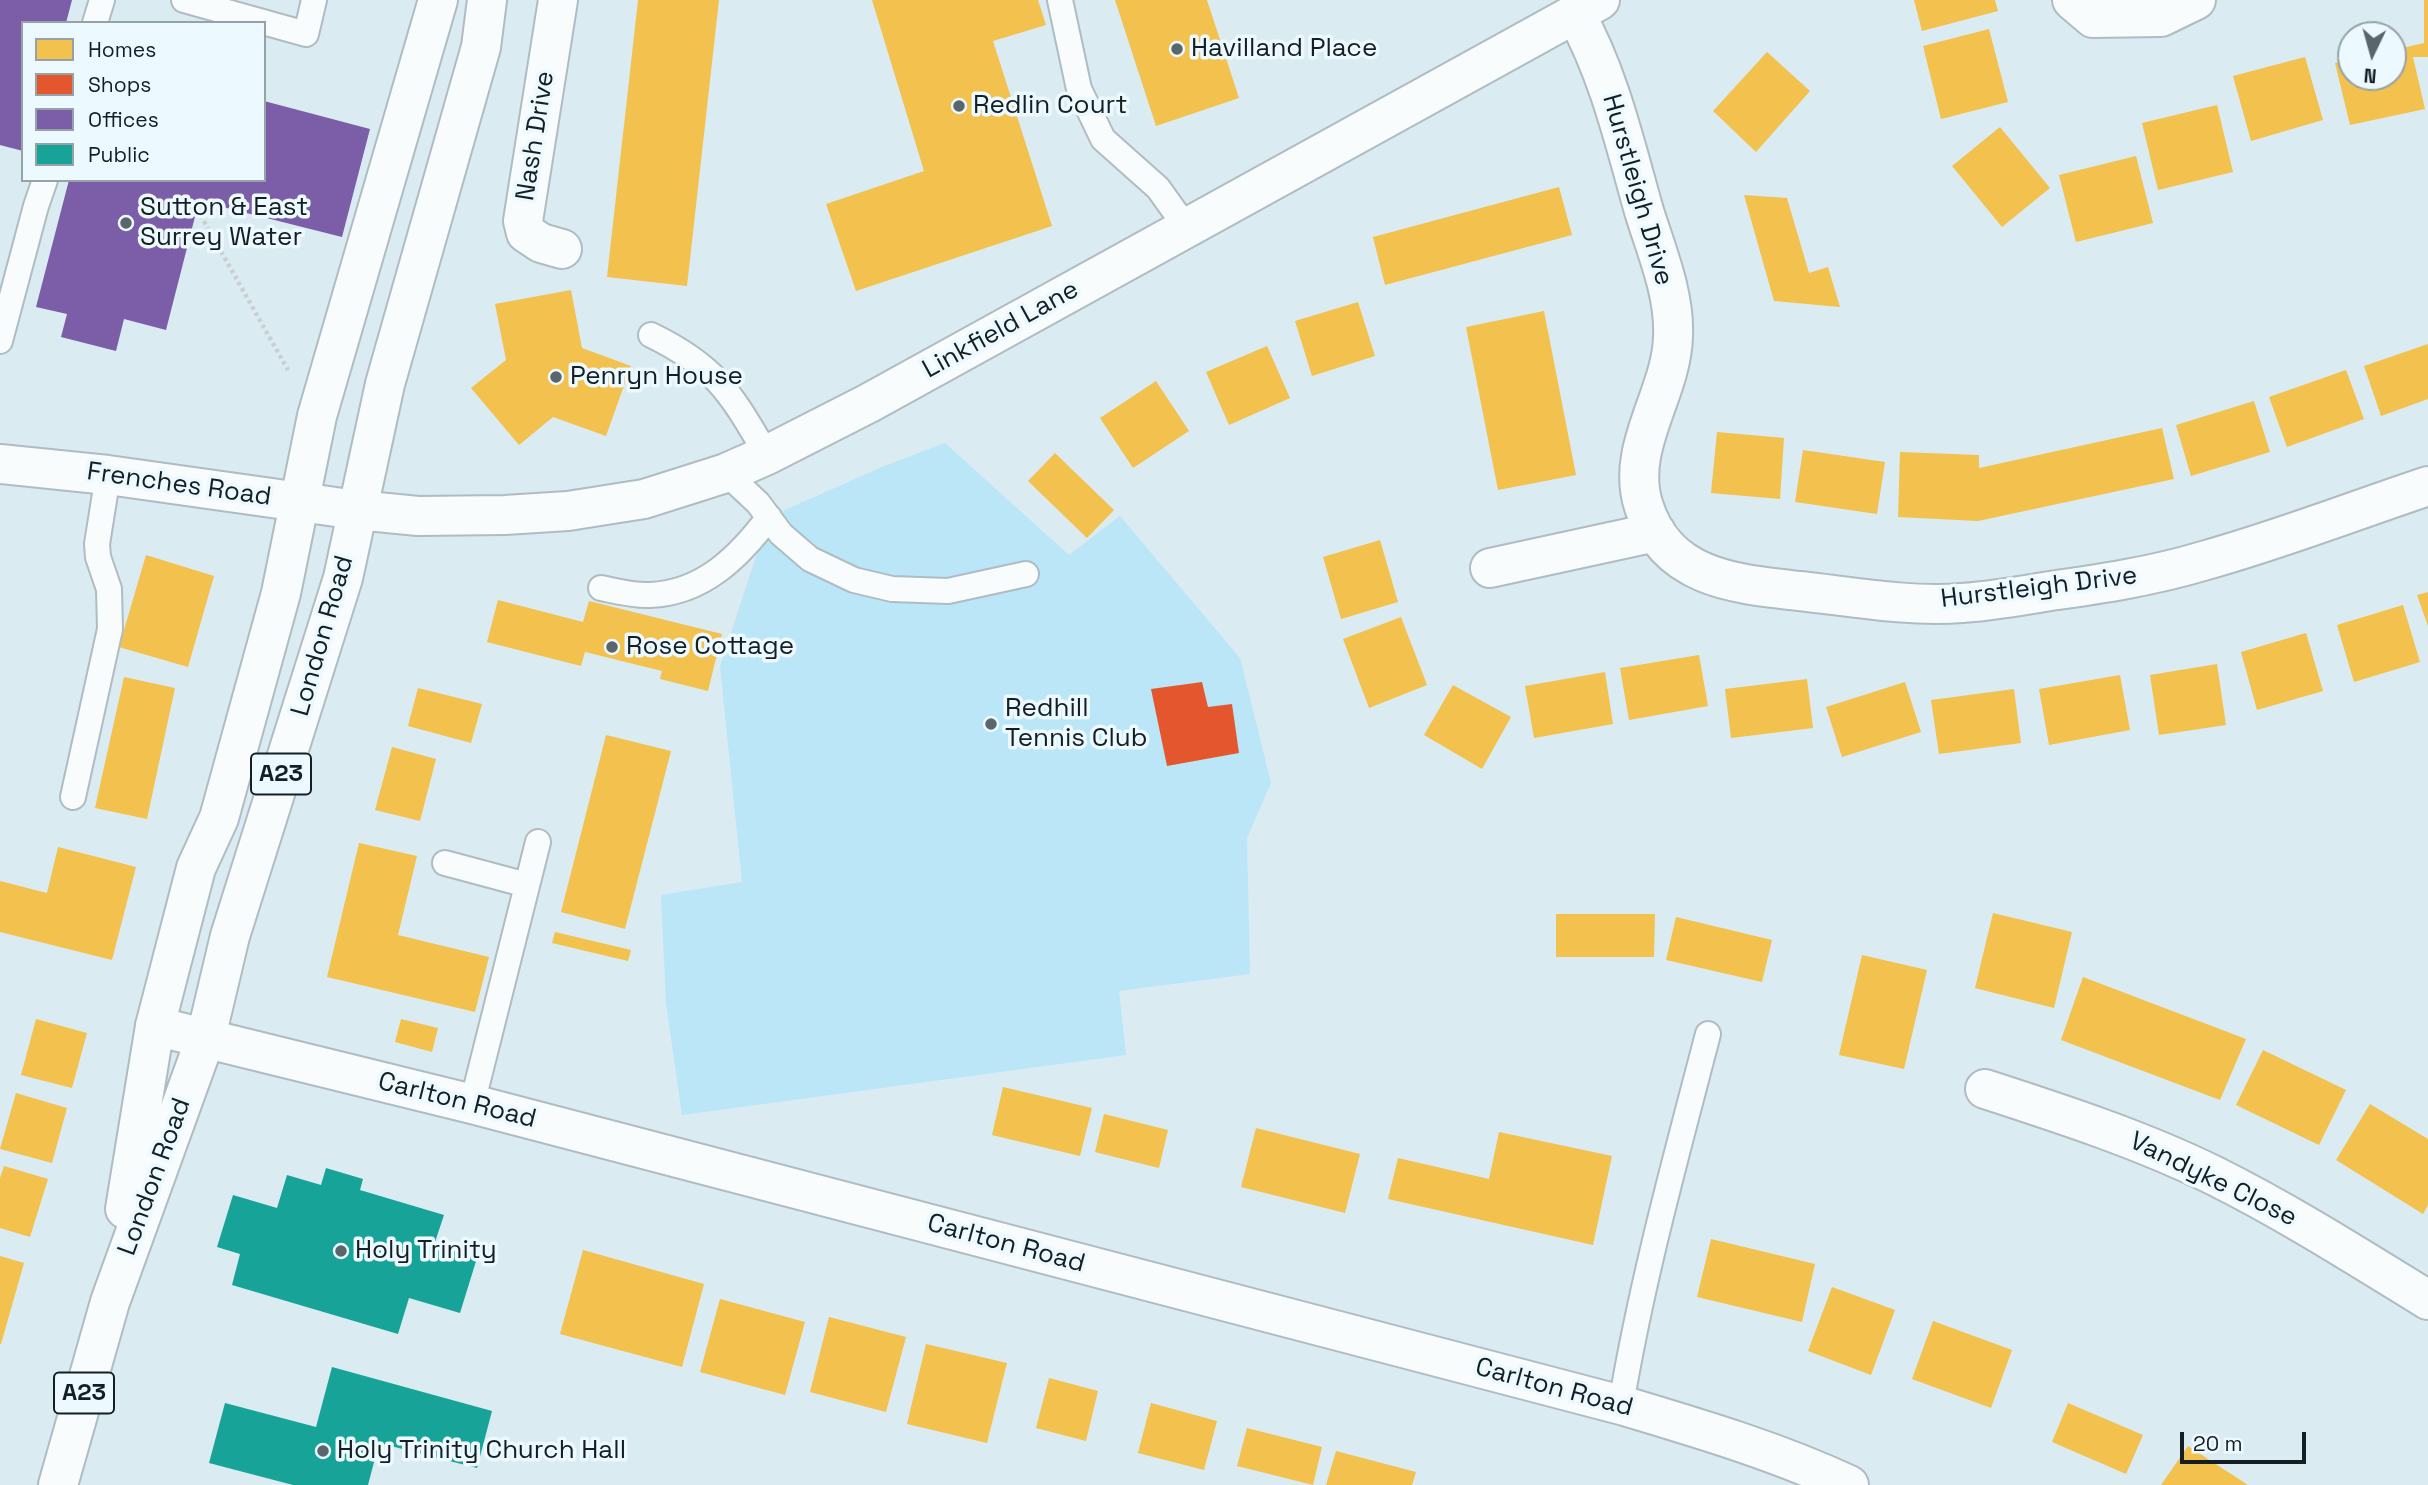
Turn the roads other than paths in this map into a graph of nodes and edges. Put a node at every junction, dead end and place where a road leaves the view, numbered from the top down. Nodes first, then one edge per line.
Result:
1 (102, 0) edge
2 (184, 0) edge
3 (314, 0) edge
4 (438, 0) edge
5 (487, 0) edge
6 (558, 0) edge
7 (1060, 0) edge
8 (2072, 0) edge
9 (2196, 0) edge
10 (1588, 6) edge
11 (97, 21) edge
12 (259, 21) edge
13 (266, 23) edge
14 (44, 182) edge
15 (1186, 227) junction
16 (562, 249) dead end
17 (651, 335) dead end
18 (0, 341) edge
19 (767, 455) junction
20 (0, 464) edge
21 (726, 473) junction
22 (108, 475) junction
23 (2428, 486) edge
24 (299, 501) junction
25 (357, 510) junction
26 (769, 517) junction
27 (1656, 532) junction
28 (1490, 568) dead end
29 (1026, 574) dead end
30 (601, 588) dead end
31 (72, 797) dead end
32 (538, 842) dead end
33 (445, 863) dead end
34 (527, 885) junction
35 (155, 1026) junction
36 (1708, 1034) dead end
37 (206, 1038) junction
38 (1985, 1089) dead end
39 (472, 1104) junction
40 (2428, 1300) edge
41 (110, 1302) junction
42 (1621, 1405) junction
43 (59, 1485) edge
44 (1849, 1485) edge

1 - 11 lane
2 - 12 lane
3 - 13 lane
4 - 24 street, London Road / A23
5 - 25 street, London Road / A23
6 - 16 street, Nash Drive
7 - 15 lane
8 - 9 street
10 - 15 street, Linkfield Lane
10 - 27 street, Hurstleigh Drive
14 - 18 lane
15 - 19 street, Linkfield Lane
17 - 19 lane
19 - 21 street, Linkfield Lane
20 - 22 street, Frenches Road
21 - 25 street, Linkfield Lane
21 - 26 lane
22 - 24 street, Frenches Road
22 - 31 lane
23 - 27 street, Hurstleigh Drive
24 - 25 street, Frenches Road
24 - 35 street, London Road / A23
25 - 37 street, London Road / A23
26 - 29 lane
26 - 30 lane
27 - 28 street
32 - 34 lane
33 - 34 lane
34 - 39 lane
35 - 37 street, Carlton Road
35 - 41 street, London Road / A23
36 - 42 lane
37 - 39 street, Carlton Road
37 - 41 street, London Road / A23
38 - 40 street, Vandyke Close
39 - 42 street, Carlton Road
41 - 43 street, London Road / A23
42 - 44 street, Carlton Road

